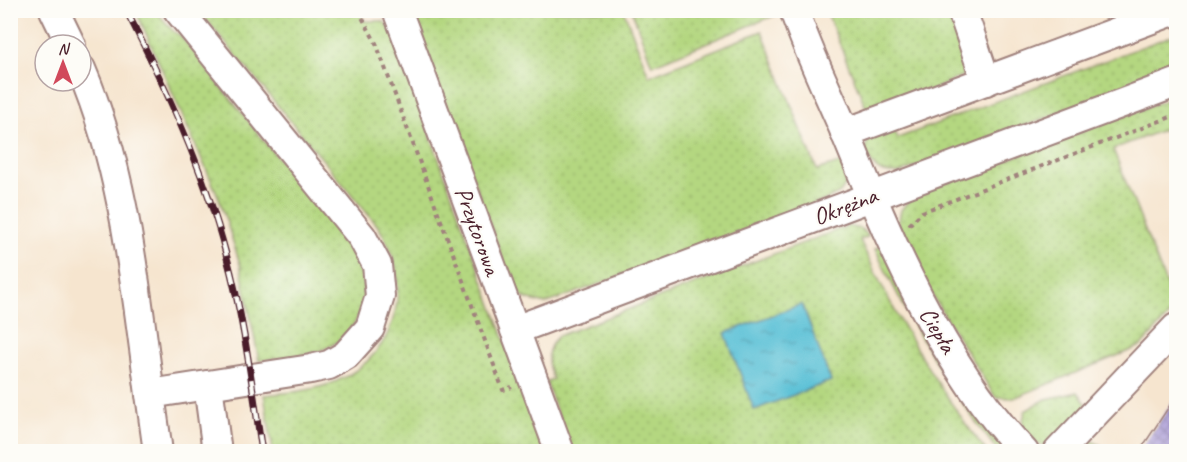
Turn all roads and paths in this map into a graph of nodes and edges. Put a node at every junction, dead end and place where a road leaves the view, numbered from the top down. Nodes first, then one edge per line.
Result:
1 (54, 10) edge
2 (178, 10) edge
3 (358, 10) edge
4 (397, 10) edge
5 (794, 10) edge
6 (962, 10) edge
7 (1176, 10) edge
8 (65, 33) edge
9 (986, 81) junction
10 (1176, 82) edge
11 (91, 93) edge
12 (1176, 115) edge
13 (845, 133) junction
14 (871, 196) junction
15 (888, 236) junction
16 (1176, 328) edge
17 (515, 330) junction
18 (533, 380) junction
19 (208, 385) junction
20 (150, 394) junction
21 (158, 452) edge
22 (217, 452) edge
23 (560, 452) edge
24 (1024, 452) edge
25 (1058, 452) edge

1 - 8 street
2 - 19 street
3 - 18 path
4 - 17 street, Przytorowa
5 - 13 street, Ciepła
6 - 9 street
7 - 9 street
9 - 13 street
10 - 14 street, Okrężna
11 - 20 street
12 - 15 path
13 - 14 street, Ciepła
14 - 15 street, Ciepła
14 - 17 street, Okrężna
15 - 24 street, Ciepła
16 - 25 street
17 - 18 street, Przytorowa
18 - 23 street, Przytorowa
19 - 20 street
19 - 22 street
20 - 21 street

